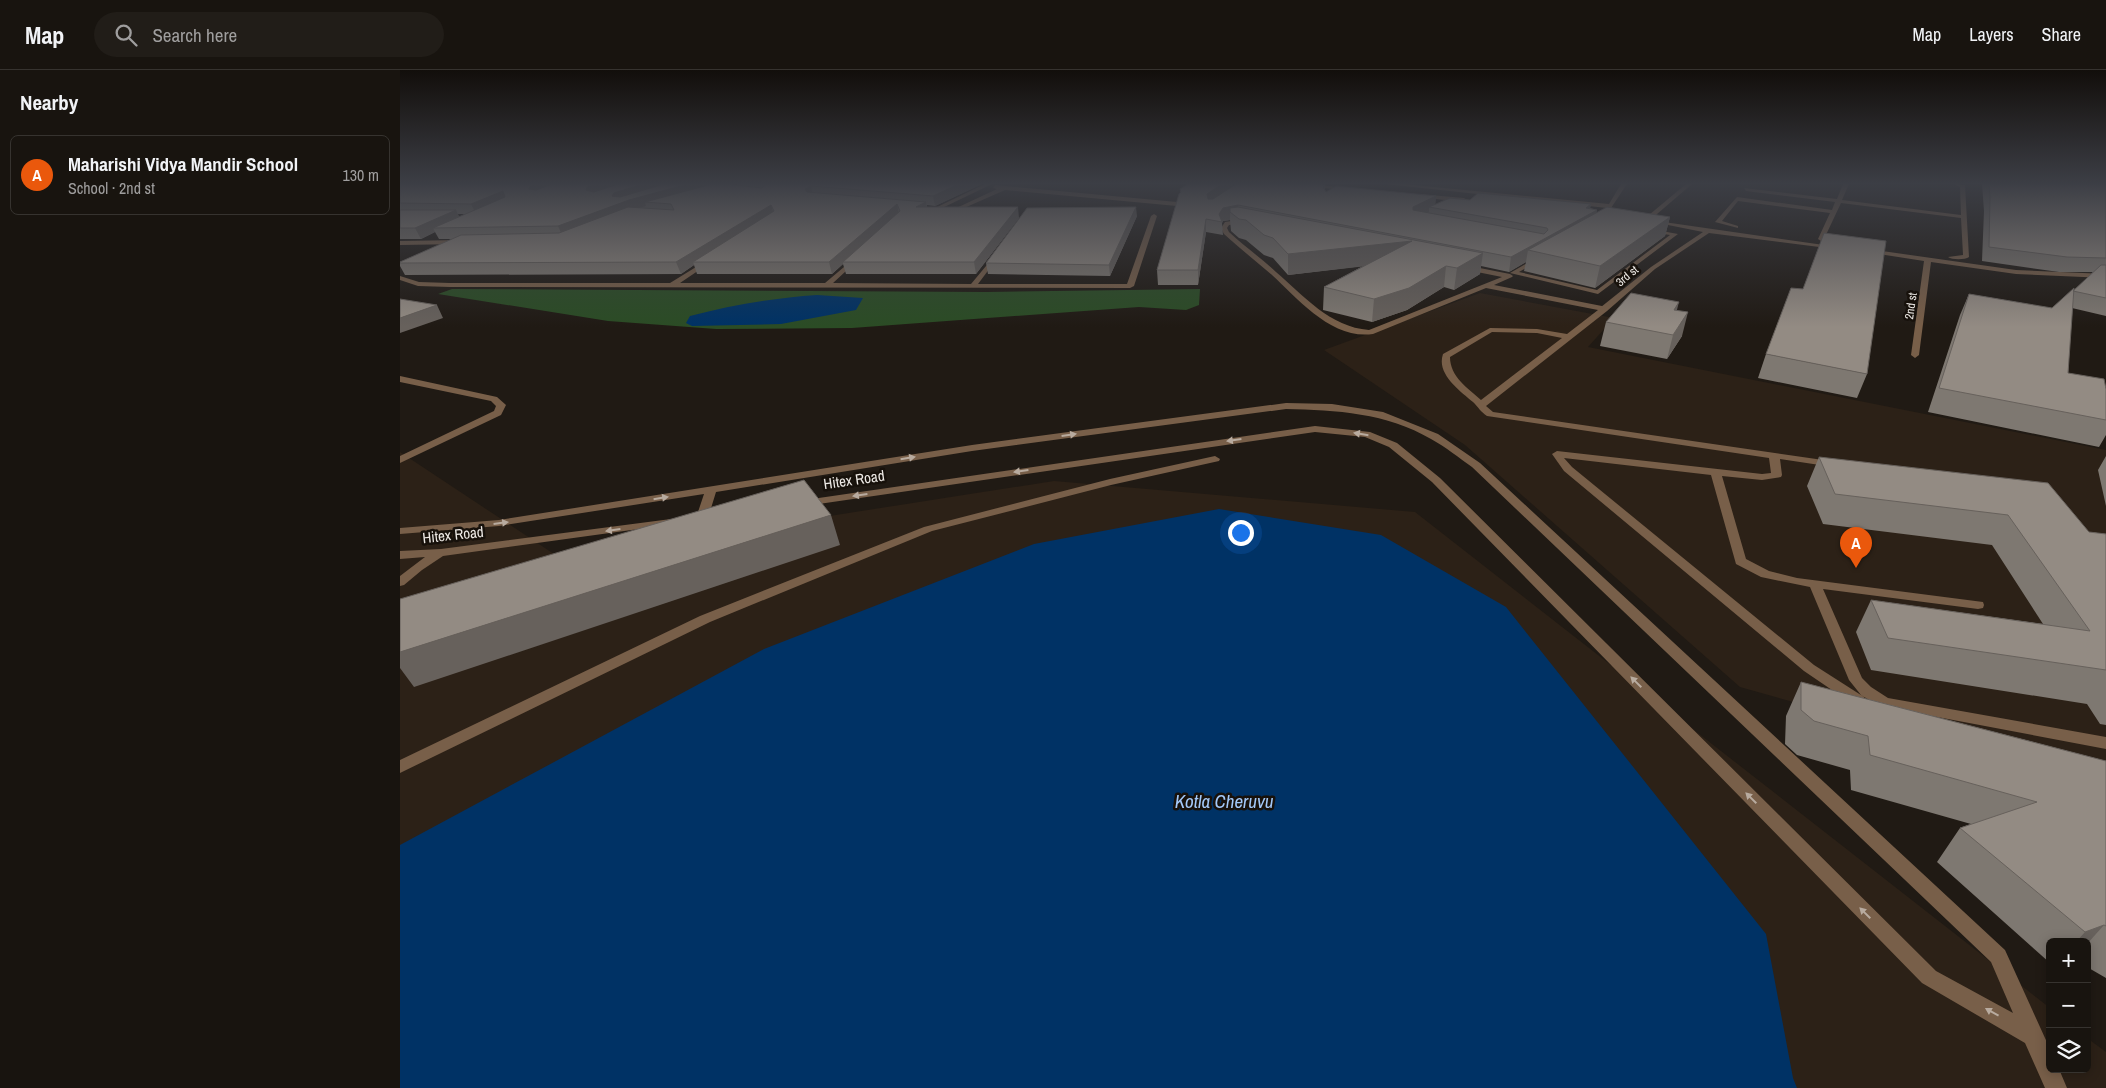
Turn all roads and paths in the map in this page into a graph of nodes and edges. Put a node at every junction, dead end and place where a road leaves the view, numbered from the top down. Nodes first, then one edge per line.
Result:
1 (1708, 231) edge
2 (1149, 232) edge
3 (1225, 232) edge
4 (1286, 232) edge
5 (1585, 232) edge
6 (1660, 232) edge
7 (1714, 232) edge
8 (1758, 232) edge
9 (1825, 232) edge
10 (1965, 232) edge
11 (436, 235) edge
12 (1796, 239) junction
13 (1821, 239) junction
14 (468, 242) edge
15 (400, 243) edge
16 (418, 243) junction
17 (1859, 244) edge
18 (1838, 245) junction
19 (1001, 249) edge
20 (1846, 249) edge
21 (424, 250) edge
22 (1864, 251) edge
23 (862, 253) edge
24 (719, 255) edge
25 (1928, 259) junction
26 (1636, 263) junction
27 (1655, 267) junction
28 (408, 269) edge
29 (400, 276) edge
30 (2106, 276) edge
31 (672, 286) junction
32 (826, 286) junction
33 (974, 286) junction
34 (1486, 286) junction
35 (1607, 307) junction
36 (1568, 337) junction
37 (1915, 355) dead end
38 (400, 379) edge
39 (1481, 405) junction
40 (1774, 455) junction
41 (1215, 459) dead end
42 (400, 460) edge
43 (1842, 465) edge
44 (1716, 472) junction
45 (711, 490) junction
46 (790, 505) edge
47 (400, 531) edge
48 (441, 553) junction
49 (400, 555) edge
50 (400, 582) edge
51 (1814, 583) junction
52 (1978, 605) dead end
53 (1920, 722) edge
54 (2106, 743) edge
55 (400, 766) edge
56 (2034, 1036) junction
57 (2056, 1088) edge

1 - 27 street, 3rd st
2 - 33 street
3 - 34 street
4 - 34 street
5 - 26 street
6 - 26 street
7 - 12 street
8 - 12 street
9 - 13 street
10 - 17 street
11 - 16 street
12 - 13 street
12 - 18 street
13 - 18 street
14 - 16 street
15 - 16 street
15 - 21 street
18 - 20 street
19 - 33 street
22 - 25 street
23 - 32 street
24 - 31 street
25 - 30 street
25 - 37 street, 2nd st
26 - 27 street
27 - 35 street, 3rd st
28 - 29 street
29 - 31 street
31 - 32 street
32 - 33 street
34 - 35 street
35 - 36 street, 3rd st
36 - 39 street, 3rd st
36 - 39 street
38 - 42 street
39 - 40 street
40 - 43 street
40 - 44 street
41 - 55 street
44 - 51 street
44 - 53 street
47 -> 45 street
45 -> 48 street, Hitex Road
45 -> 56 street
56 -> 46 street, Hitex Road
48 - 49 street, Hitex Road
48 - 50 street
51 - 52 street
51 - 54 street
56 - 57 street

